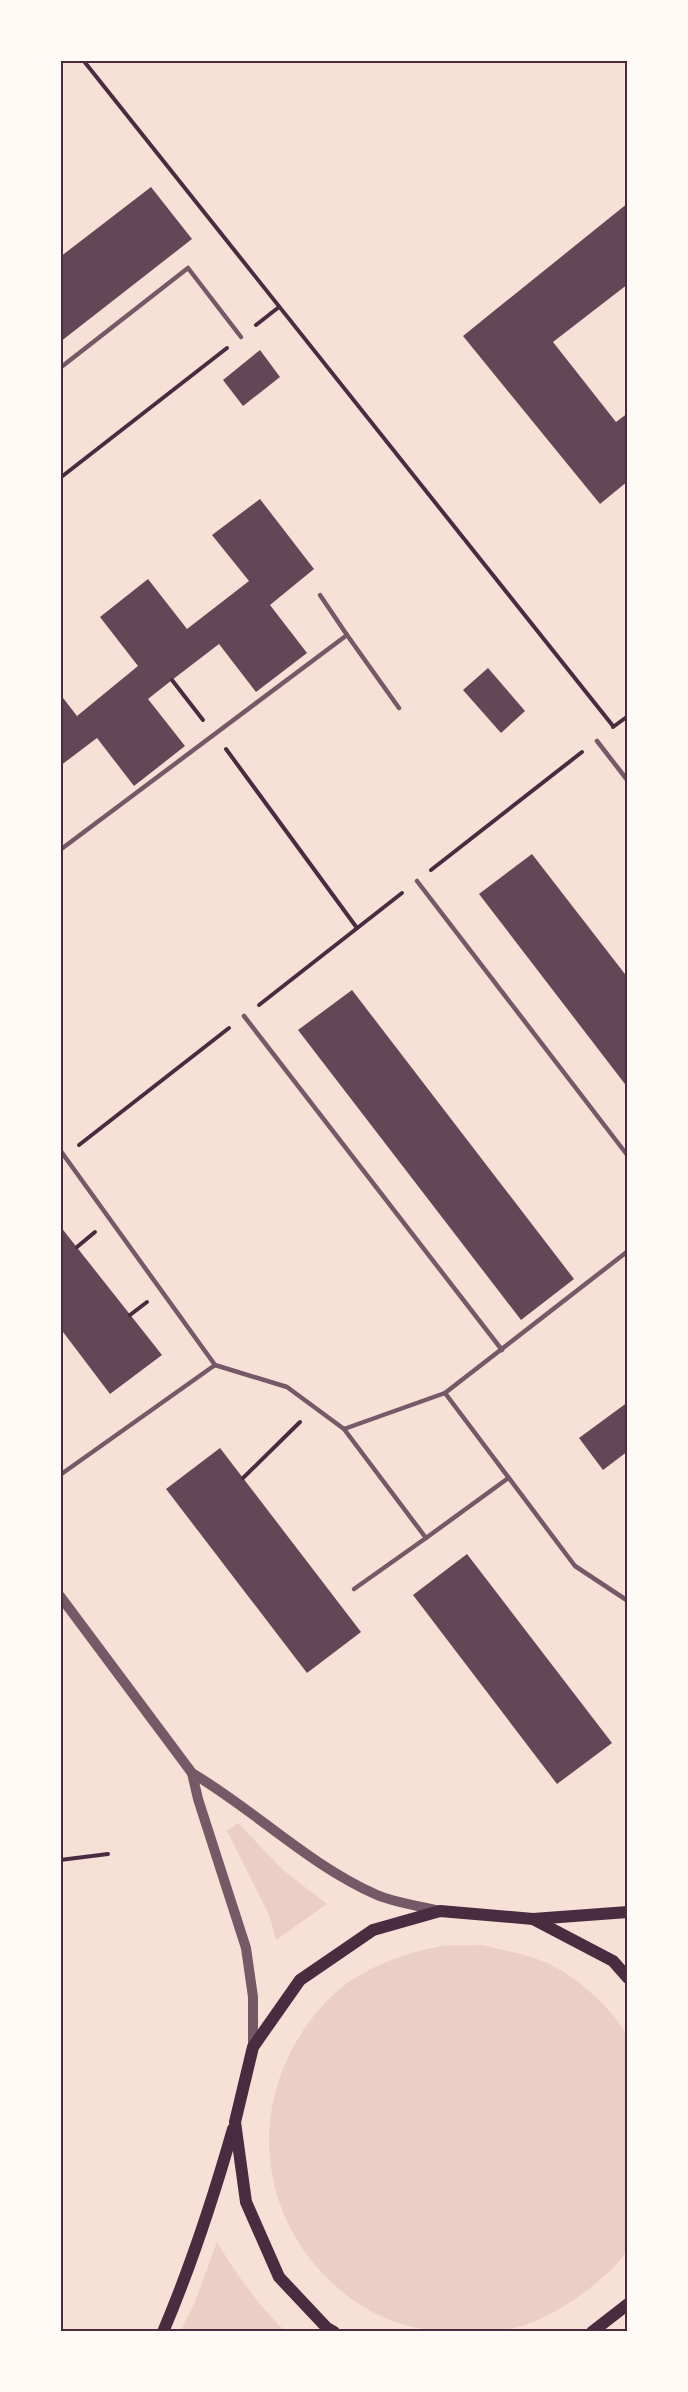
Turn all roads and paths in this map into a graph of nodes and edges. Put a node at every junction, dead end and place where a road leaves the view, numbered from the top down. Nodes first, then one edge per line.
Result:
1 (83, 60) edge
2 (279, 306) junction
3 (241, 337) junction
4 (60, 368) edge
5 (60, 478) edge
6 (320, 595) dead end
7 (347, 635) junction
8 (172, 680) dead end
9 (399, 708) dead end
10 (628, 716) edge
11 (614, 727) junction
12 (214, 734) junction
13 (597, 741) junction
14 (628, 781) edge
15 (60, 850) edge
16 (417, 881) junction
17 (357, 928) junction
18 (244, 1016) junction
19 (60, 1150) edge
20 (64, 1156) junction
21 (628, 1156) edge
22 (628, 1251) edge
23 (502, 1350) junction
24 (215, 1365) junction
25 (444, 1393) junction
26 (315, 1408) junction
27 (344, 1429) junction
28 (60, 1475) edge
29 (243, 1478) dead end
30 (507, 1479) junction
31 (426, 1538) junction
32 (354, 1589) dead end
33 (60, 1596) edge
34 (628, 1601) edge
35 (192, 1773) junction
36 (108, 1854) dead end
37 (60, 1860) edge
38 (440, 1911) junction
39 (628, 1912) edge
40 (533, 1919) junction
41 (628, 1978) edge
42 (253, 2047) junction
43 (235, 2122) junction
44 (628, 2304) edge
45 (163, 2332) edge
46 (334, 2332) edge
47 (592, 2332) edge

1 - 2 path
2 - 3 path
2 - 11 path
3 - 4 lane
3 - 5 path
6 - 7 lane
7 - 9 lane
7 - 12 lane
8 - 12 path
10 - 11 path
11 - 13 path
12 - 15 lane
12 - 17 path
13 - 14 lane
13 - 16 path
16 - 17 path
16 - 21 lane
17 - 18 path
18 - 20 path
18 - 23 lane
19 - 20 lane
20 - 24 lane
22 - 23 lane
23 - 25 lane
24 - 26 lane
24 - 28 lane
25 - 27 lane
25 - 30 lane
26 - 27 lane
26 - 29 path
27 - 31 lane
30 - 31 lane
30 - 34 lane
31 - 32 lane
33 - 35 street
35 - 38 street
35 - 42 street
36 - 37 path
38 - 40 main road
38 - 42 main road
39 - 40 main road
40 - 41 main road
42 - 43 main road
43 - 45 main road
43 - 46 main road
44 - 47 main road

